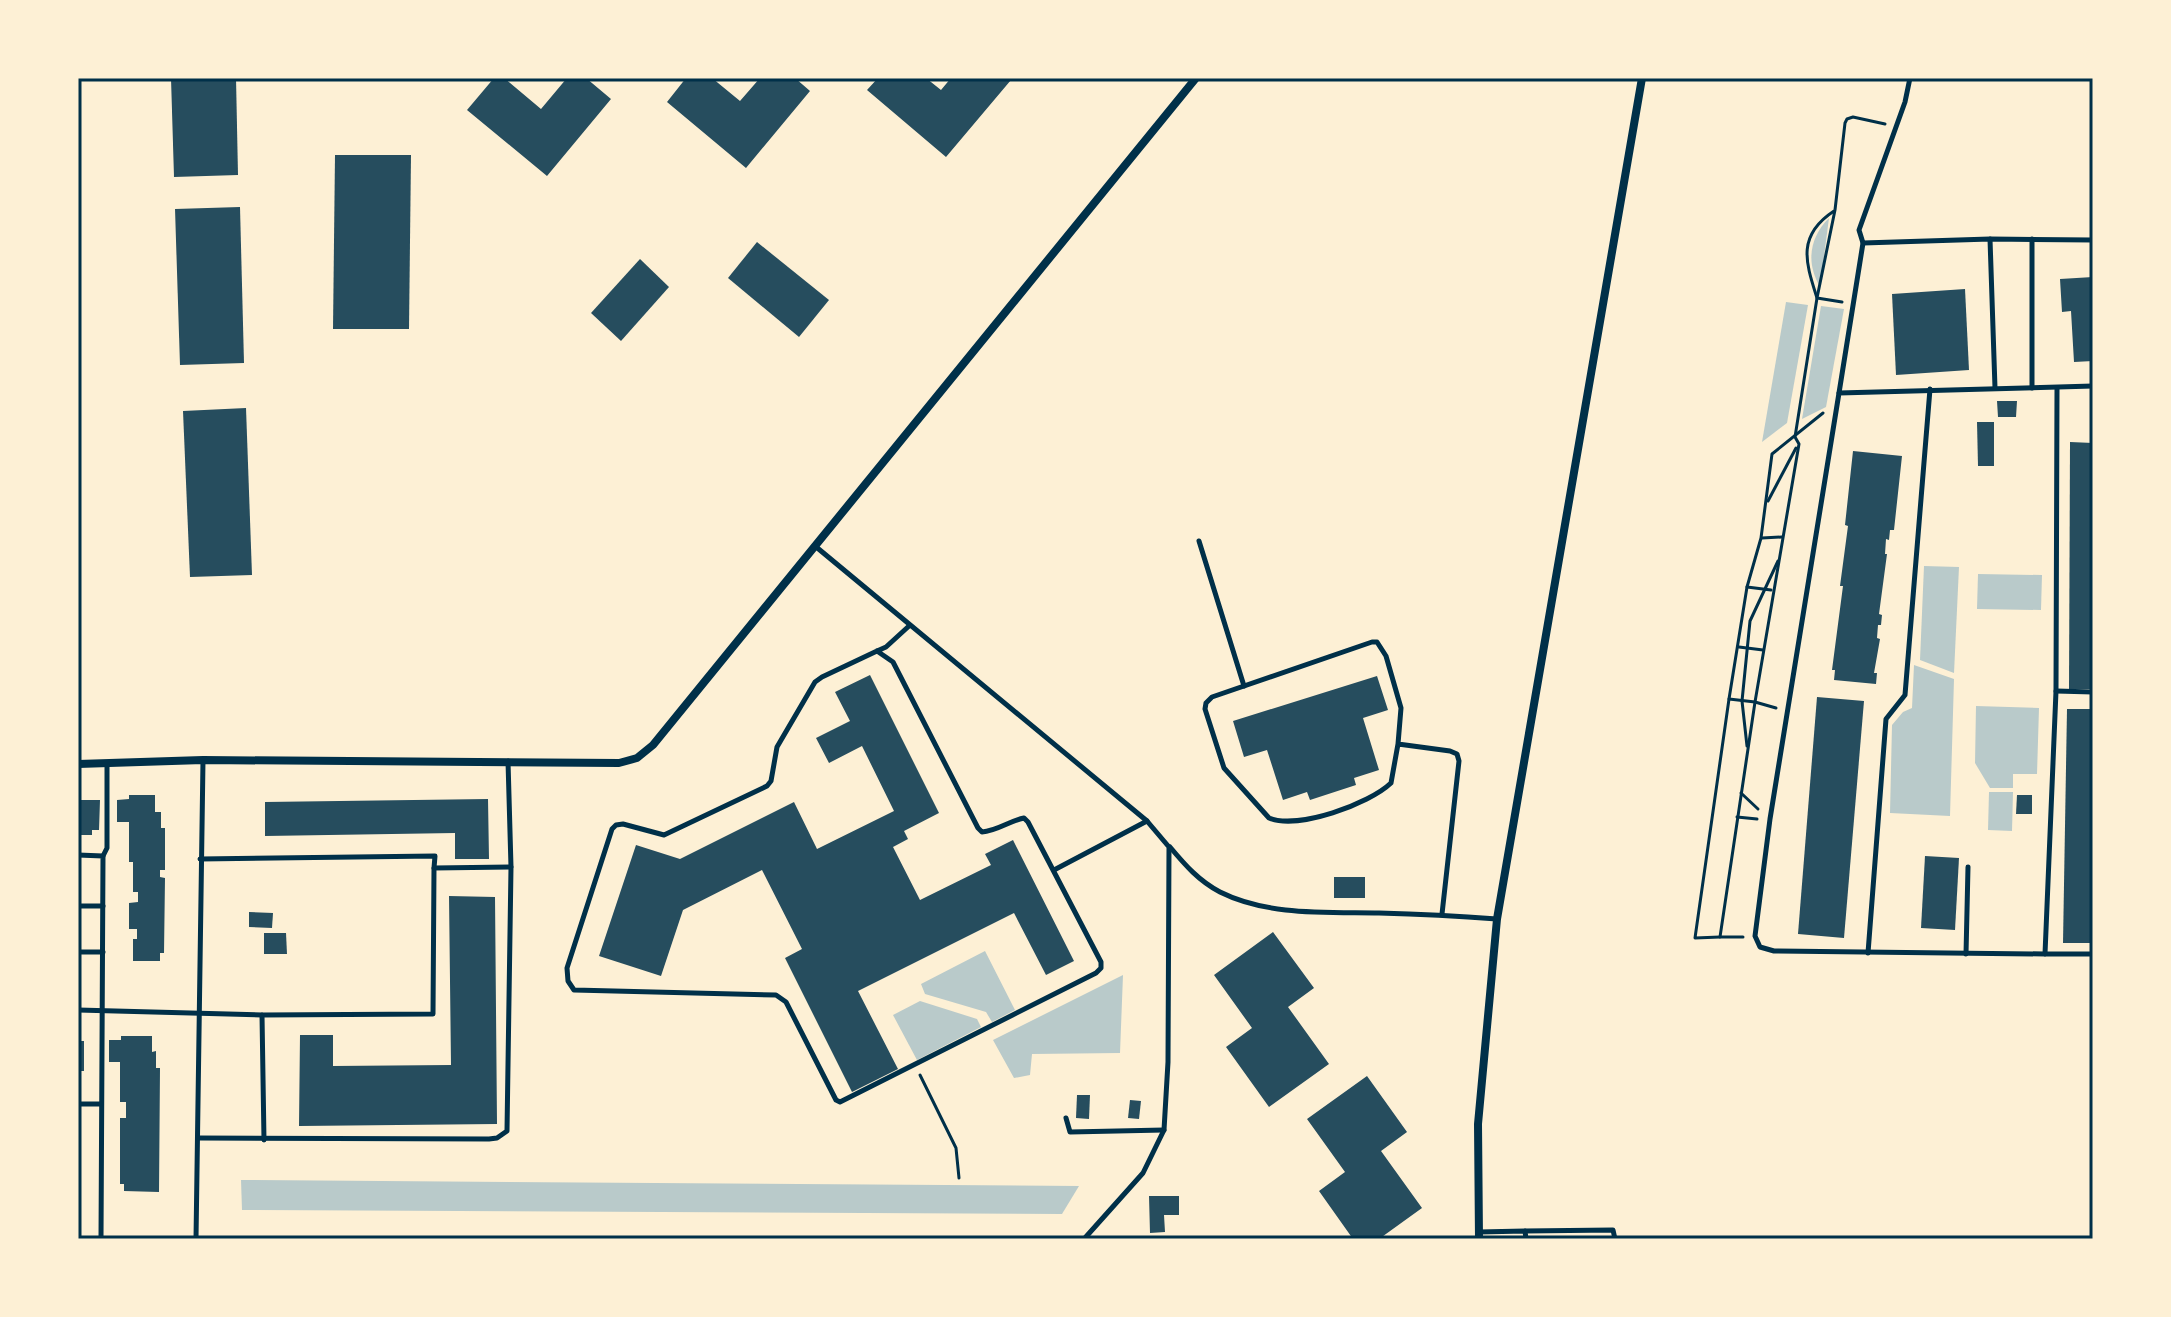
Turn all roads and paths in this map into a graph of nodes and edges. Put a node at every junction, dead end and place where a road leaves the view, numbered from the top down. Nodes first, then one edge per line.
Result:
1 (1196, 78) edge
2 (1642, 78) edge
3 (1910, 78) edge
4 (1895, 127) junction
5 (1835, 210) junction
6 (1990, 239) junction
7 (2032, 239) junction
8 (2093, 240) edge
9 (1863, 243) junction
10 (1817, 298) junction
11 (1854, 304) junction
12 (2093, 386) edge
13 (1995, 388) junction
14 (2032, 388) junction
15 (2057, 388) junction
16 (1930, 389) junction
17 (1839, 393) junction
18 (1838, 401) junction
19 (1795, 437) junction
20 (1799, 444) junction
21 (1782, 537) junction
22 (1761, 538) junction
23 (1199, 541) dead end
24 (815, 546) junction
25 (1780, 556) junction
26 (1747, 587) junction
27 (1764, 590) junction
28 (1773, 590) junction
29 (909, 626) junction
30 (1739, 647) junction
31 (1746, 648) junction
32 (1765, 650) junction
33 (877, 651) junction
34 (1244, 686) junction
35 (2056, 691) junction
36 (2093, 692) edge
37 (1729, 699) junction
38 (1742, 701) junction
39 (1755, 702) junction
40 (1787, 712) junction
41 (1398, 744) junction
42 (1748, 750) junction
43 (203, 760) junction
44 (508, 760) junction
45 (78, 764) edge
46 (107, 764) junction
47 (1741, 793) junction
48 (1737, 817) junction
49 (1770, 819) junction
50 (1147, 821) junction
51 (1169, 847) junction
52 (78, 855) edge
53 (103, 856) junction
54 (200, 859) junction
55 (511, 867) junction
56 (1968, 867) dead end
57 (434, 868) junction
58 (1054, 870) junction
59 (78, 906) edge
60 (103, 906) junction
61 (1442, 914) junction
62 (1497, 919) junction
63 (1755, 936) junction
64 (1720, 937) junction
65 (78, 952) edge
66 (103, 952) junction
67 (1868, 953) junction
68 (1966, 954) junction
69 (2045, 954) junction
70 (2093, 954) edge
71 (78, 1010) edge
72 (102, 1010) junction
73 (198, 1014) junction
74 (262, 1015) junction
75 (916, 1066) junction
76 (78, 1104) edge
77 (101, 1104) junction
78 (1066, 1118) dead end
79 (1164, 1130) junction
80 (199, 1138) junction
81 (264, 1140) junction
82 (959, 1178) dead end
83 (1525, 1231) junction
84 (1479, 1236) edge
85 (101, 1239) edge
86 (196, 1239) edge
87 (1084, 1239) edge
88 (1526, 1239) edge
89 (1615, 1239) edge

1 - 24 street
2 - 62 street
3 - 4 lane
4 - 5 path
4 - 9 lane
5 - 10 path
5 - 10 path
6 - 7 lane
6 - 9 lane
6 - 13 lane
7 - 8 lane
7 - 14 lane
9 - 11 lane
10 - 11 path
10 - 19 path
11 - 17 lane
12 - 15 lane
13 - 14 lane
13 - 16 lane
14 - 15 lane
15 - 35 lane
16 - 17 lane
16 - 67 lane
17 - 18 lane
18 - 19 path
18 - 40 lane
19 - 20 path
19 - 22 path
20 - 21 path
20 - 22 path
21 - 22 path
21 - 25 path
22 - 26 path
23 - 34 lane
24 - 29 lane
24 - 44 street
25 - 27 path
25 - 28 path
26 - 27 path
26 - 30 path
27 - 28 path
27 - 31 path
28 - 32 path
29 - 33 lane
29 - 50 lane
30 - 31 path
30 - 37 path
31 - 32 path
31 - 38 path
32 - 39 path
33 - 58 lane
33 - 75 lane
34 - 41 lane
34 - 41 lane
35 - 36 lane
35 - 69 lane
37 - 38 path
37 - 64 path
38 - 39 path
38 - 42 path
39 - 40 path
39 - 42 path
40 - 49 lane
41 - 61 lane
42 - 47 path
43 - 44 street
43 - 46 street
43 - 54 lane
44 - 55 lane
45 - 46 street
46 - 53 lane
47 - 48 path
47 - 49 path
48 - 49 path
48 - 64 path
49 - 63 lane
50 - 51 lane
50 - 58 lane
51 - 61 lane
51 - 79 lane
52 - 53 lane
53 - 60 lane
54 - 57 lane
54 - 73 lane
55 - 57 lane
55 - 81 lane
56 - 68 lane
57 - 74 lane
58 - 75 lane
59 - 60 lane
60 - 66 lane
61 - 62 lane
62 - 84 street
63 - 64 path
63 - 67 lane
65 - 66 lane
66 - 72 lane
67 - 68 lane
68 - 69 lane
69 - 70 lane
71 - 72 lane
72 - 73 lane
72 - 77 lane
73 - 74 lane
73 - 80 lane
74 - 81 lane
75 - 82 path
76 - 77 lane
77 - 85 lane
78 - 79 lane
79 - 87 lane
80 - 81 lane
80 - 86 lane
83 - 84 lane
83 - 88 lane
83 - 89 lane

